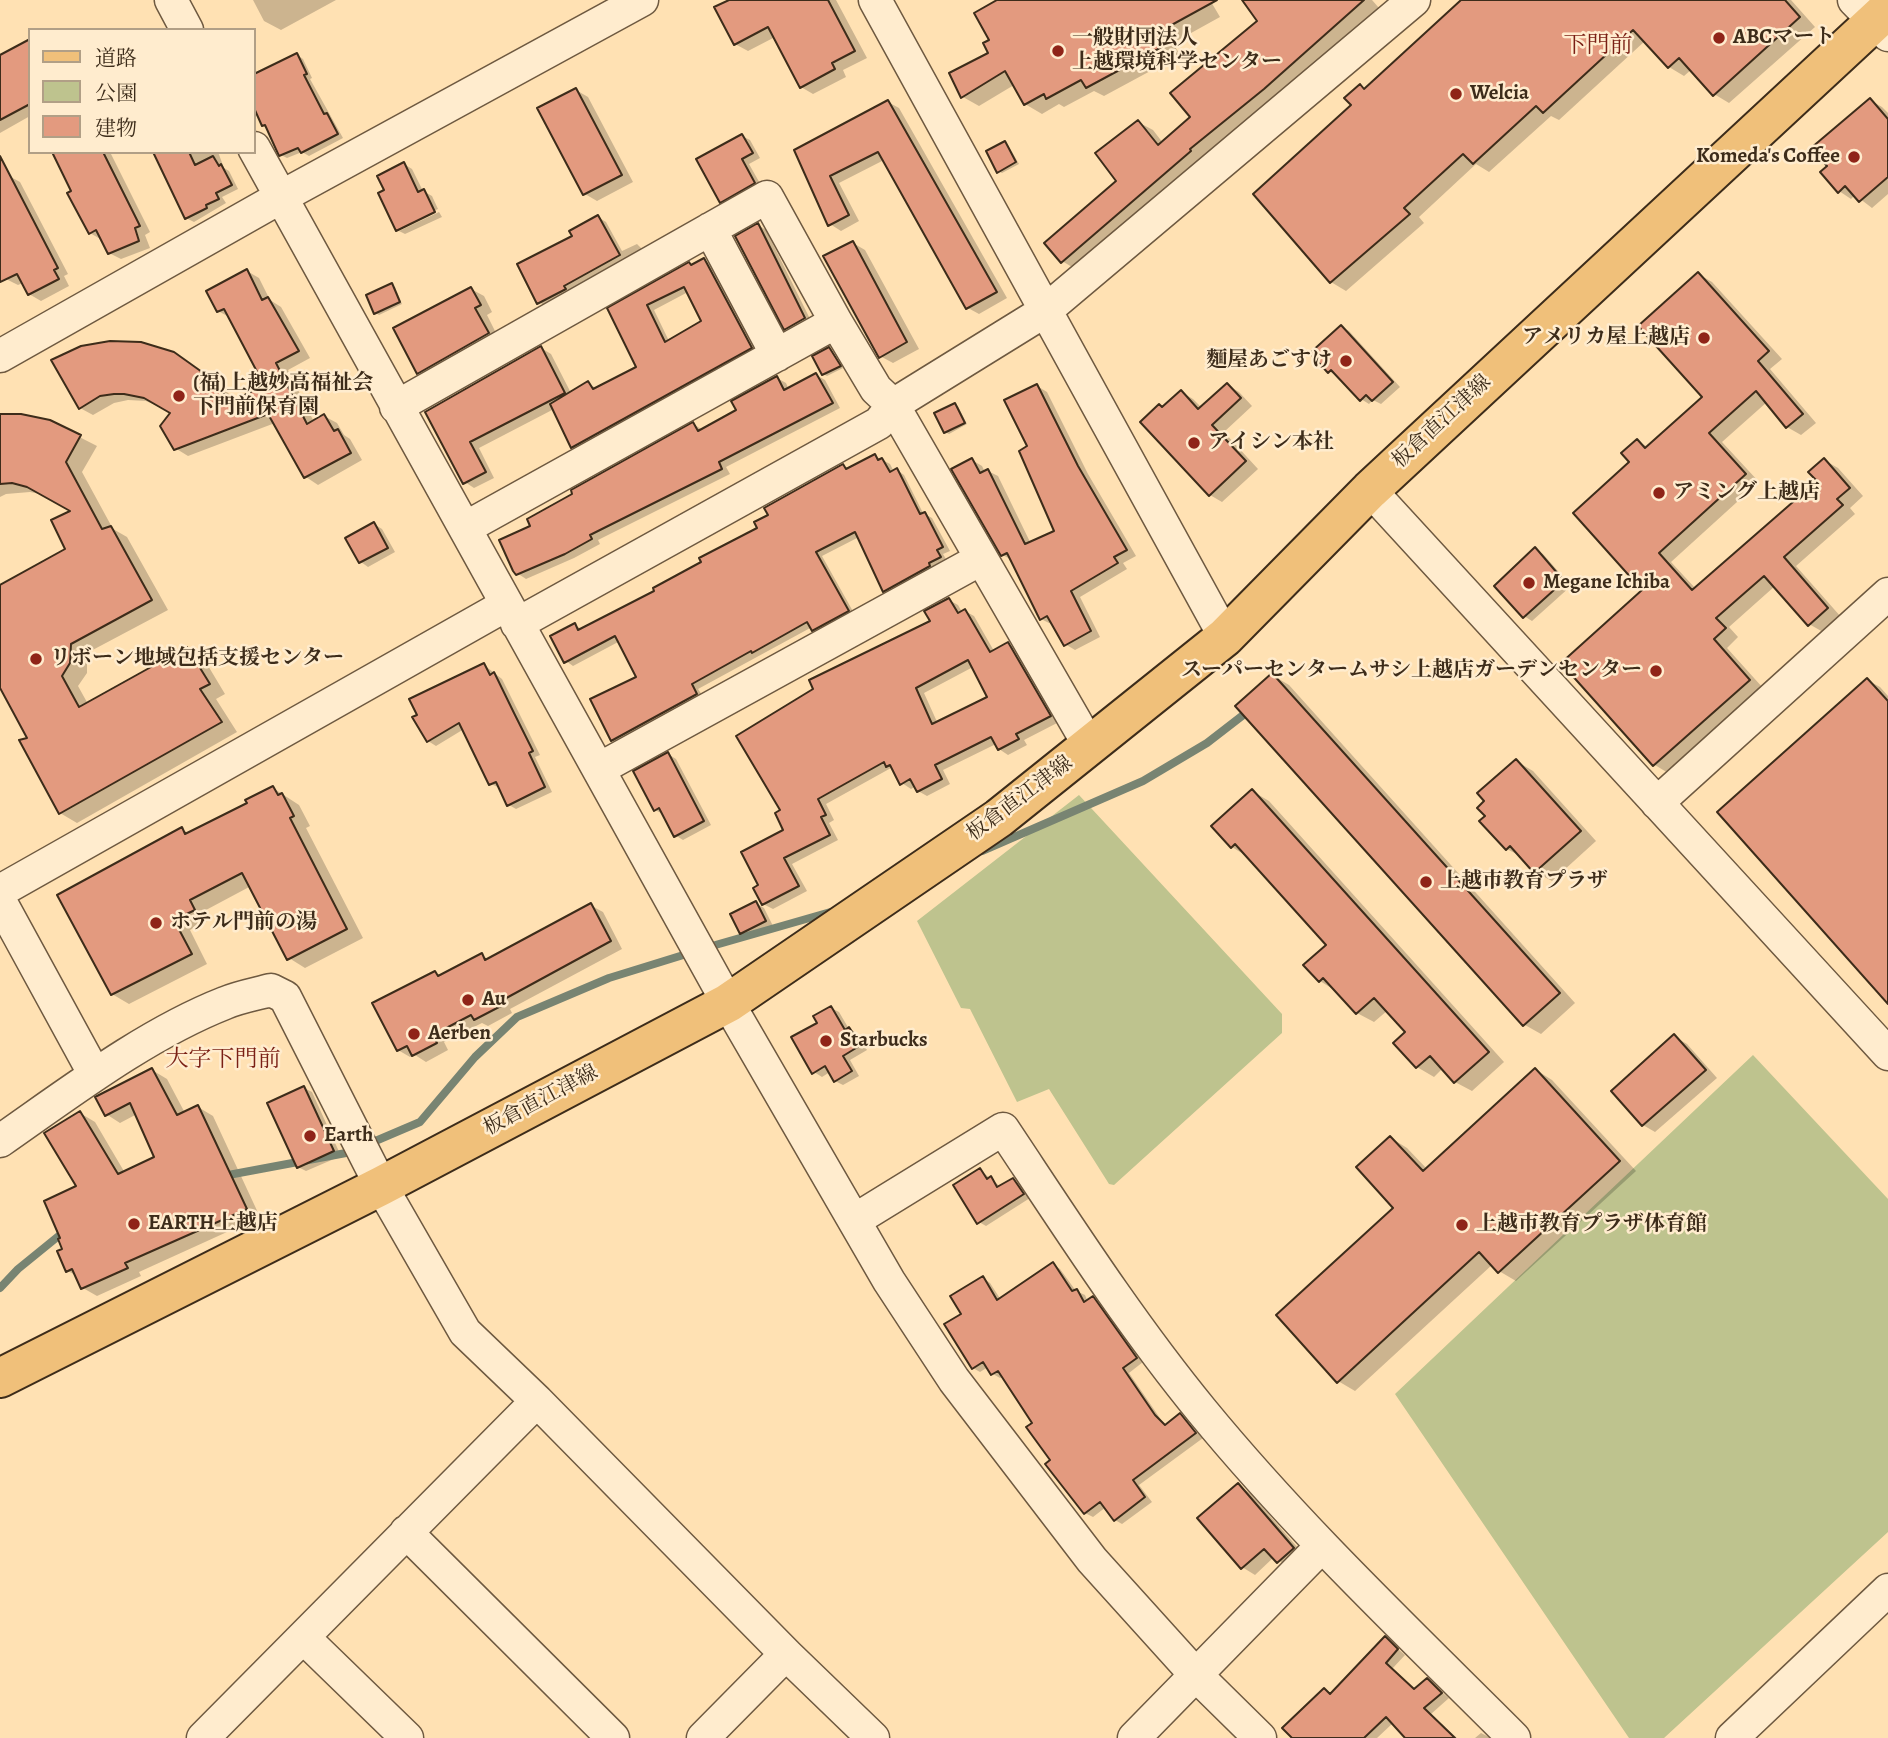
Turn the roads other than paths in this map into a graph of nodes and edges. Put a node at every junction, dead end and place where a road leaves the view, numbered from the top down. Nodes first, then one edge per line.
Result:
1 (171, 0) edge
2 (642, 0) edge
3 (875, 0) edge
4 (1413, 0) edge
5 (1876, 16) edge
6 (186, 28) edge
7 (256, 152) edge
8 (281, 197) junction
9 (710, 229) junction
10 (1045, 311) junction
11 (836, 322) junction
12 (777, 355) junction
13 (0, 356) edge
14 (892, 405) junction
15 (396, 407) junction
16 (1370, 490) junction
17 (465, 528) junction
18 (981, 559) junction
19 (1888, 594) edge
20 (512, 614) junction
21 (1225, 637) junction
22 (1089, 745) junction
23 (599, 769) junction
24 (1657, 803) junction
25 (0, 891) edge
26 (0, 901) edge
27 (728, 1003) junction
28 (1888, 1054) edge
29 (95, 1075) junction
30 (0, 1141) edge
31 (381, 1186) junction
32 (855, 1220) junction
33 (0, 1378) edge
34 (537, 1401) junction
35 (406, 1532) junction
36 (1322, 1546) junction
37 (1888, 1590) edge
38 (304, 1638) junction
39 (786, 1654) junction
40 (1195, 1674) junction
41 (203, 1738) edge
42 (407, 1738) edge
43 (613, 1738) edge
44 (703, 1738) edge
45 (873, 1738) edge
46 (1134, 1738) edge
47 (1260, 1738) edge
48 (1514, 1738) edge
49 (1732, 1738) edge

1 - 6 street
2 - 8 street
3 - 10 street
4 - 10 street
5 - 16 main road, 板倉直江津線
7 - 8 street
8 - 13 street
8 - 15 street
9 - 11 street
9 - 12 street
9 - 15 street
10 - 14 street
10 - 21 street
11 - 12 street
11 - 14 street
12 - 17 street
14 - 18 street
14 - 20 street
15 - 17 street
16 - 21 main road, 板倉直江津線
16 - 24 street
17 - 20 street
18 - 22 street
18 - 23 street
19 - 24 street
20 - 23 street
20 - 25 street
21 - 22 main road, 板倉直江津線
22 - 27 main road, 板倉直江津線
23 - 27 street
24 - 28 street
26 - 29 street
27 - 31 main road, 板倉直江津線
27 - 32 street
29 - 30 street
29 - 31 street
31 - 33 main road, 板倉直江津線
31 - 34 street
32 - 36 street
32 - 40 street
34 - 35 street
34 - 39 street
35 - 38 street
35 - 43 street
36 - 40 street
36 - 48 street
37 - 49 street
38 - 41 street
38 - 42 street
39 - 44 street
39 - 45 street
40 - 46 street
40 - 47 street

